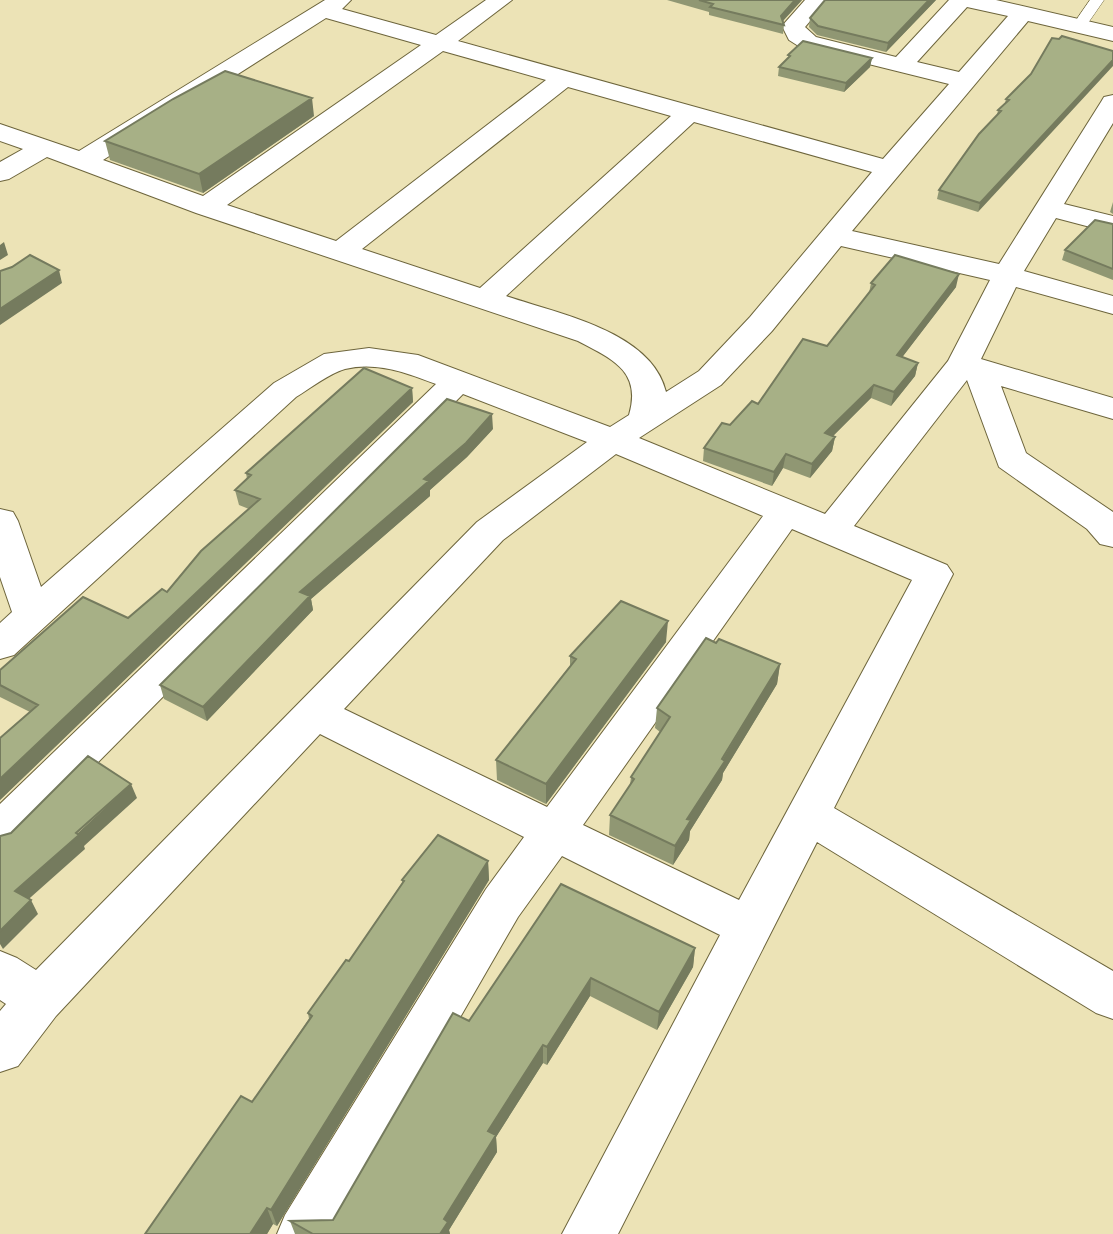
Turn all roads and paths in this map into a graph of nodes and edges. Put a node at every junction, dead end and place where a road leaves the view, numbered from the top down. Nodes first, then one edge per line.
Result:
1 (501, 0) edge
2 (817, 0) edge
3 (961, 0) edge
4 (967, 0) edge
5 (1097, 0) edge
6 (331, 5) edge
7 (1023, 13) junction
8 (1079, 26) junction
9 (1113, 34) edge
10 (439, 43) junction
11 (900, 66) junction
12 (565, 77) junction
13 (967, 81) junction
14 (1113, 102) edge
15 (689, 113) junction
16 (0, 132) edge
17 (1085, 145) junction
18 (44, 148) junction
19 (1113, 151) edge
20 (82, 161) junction
21 (889, 169) junction
22 (0, 173) edge
23 (206, 207) junction
24 (1049, 208) junction
25 (1113, 225) edge
26 (836, 236) junction
27 (340, 252) junction
28 (1007, 275) junction
29 (484, 301) junction
30 (1113, 305) edge
31 (971, 367) junction
32 (457, 382) junction
33 (1113, 409) edge
34 (629, 430) junction
35 (785, 512) junction
36 (0, 521) edge
37 (831, 531) junction
38 (1113, 535) edge
39 (32, 616) junction
40 (0, 645) edge
41 (316, 713) junction
42 (808, 815) junction
43 (554, 831) junction
44 (0, 832) edge
45 (749, 927) junction
46 (0, 973) edge
47 (1113, 997) edge
48 (39, 1000) junction
49 (0, 1049) edge
50 (304, 1234) edge
51 (589, 1234) edge

1 - 10 street
2 - 11 street
3 - 11 street
4 - 7 street
5 - 8 lane
6 - 10 street
6 - 20 street
7 - 8 street
7 - 13 street
8 - 9 street
10 - 12 street
10 - 23 street
11 - 13 street
12 - 15 street
12 - 27 street
13 - 21 street
14 - 17 street
15 - 21 street
15 - 29 street
16 - 18 street
17 - 19 street
17 - 24 street
18 - 20 street
18 - 22 street
20 - 23 street
21 - 26 street
23 - 27 street
24 - 25 street
24 - 28 street
26 - 28 street
26 - 34 street
27 - 29 street
28 - 30 street
28 - 31 street
29 - 34 street
31 - 33 street
31 - 37 street
31 - 38 street
32 - 34 street
32 - 39 street
32 - 44 street
34 - 35 street
34 - 41 street
35 - 37 street
35 - 43 street
36 - 39 street
37 - 42 street
39 - 40 street
41 - 43 street
41 - 48 street
42 - 45 street
42 - 47 street
43 - 45 street
43 - 50 street
45 - 51 street
46 - 48 street
48 - 49 street

